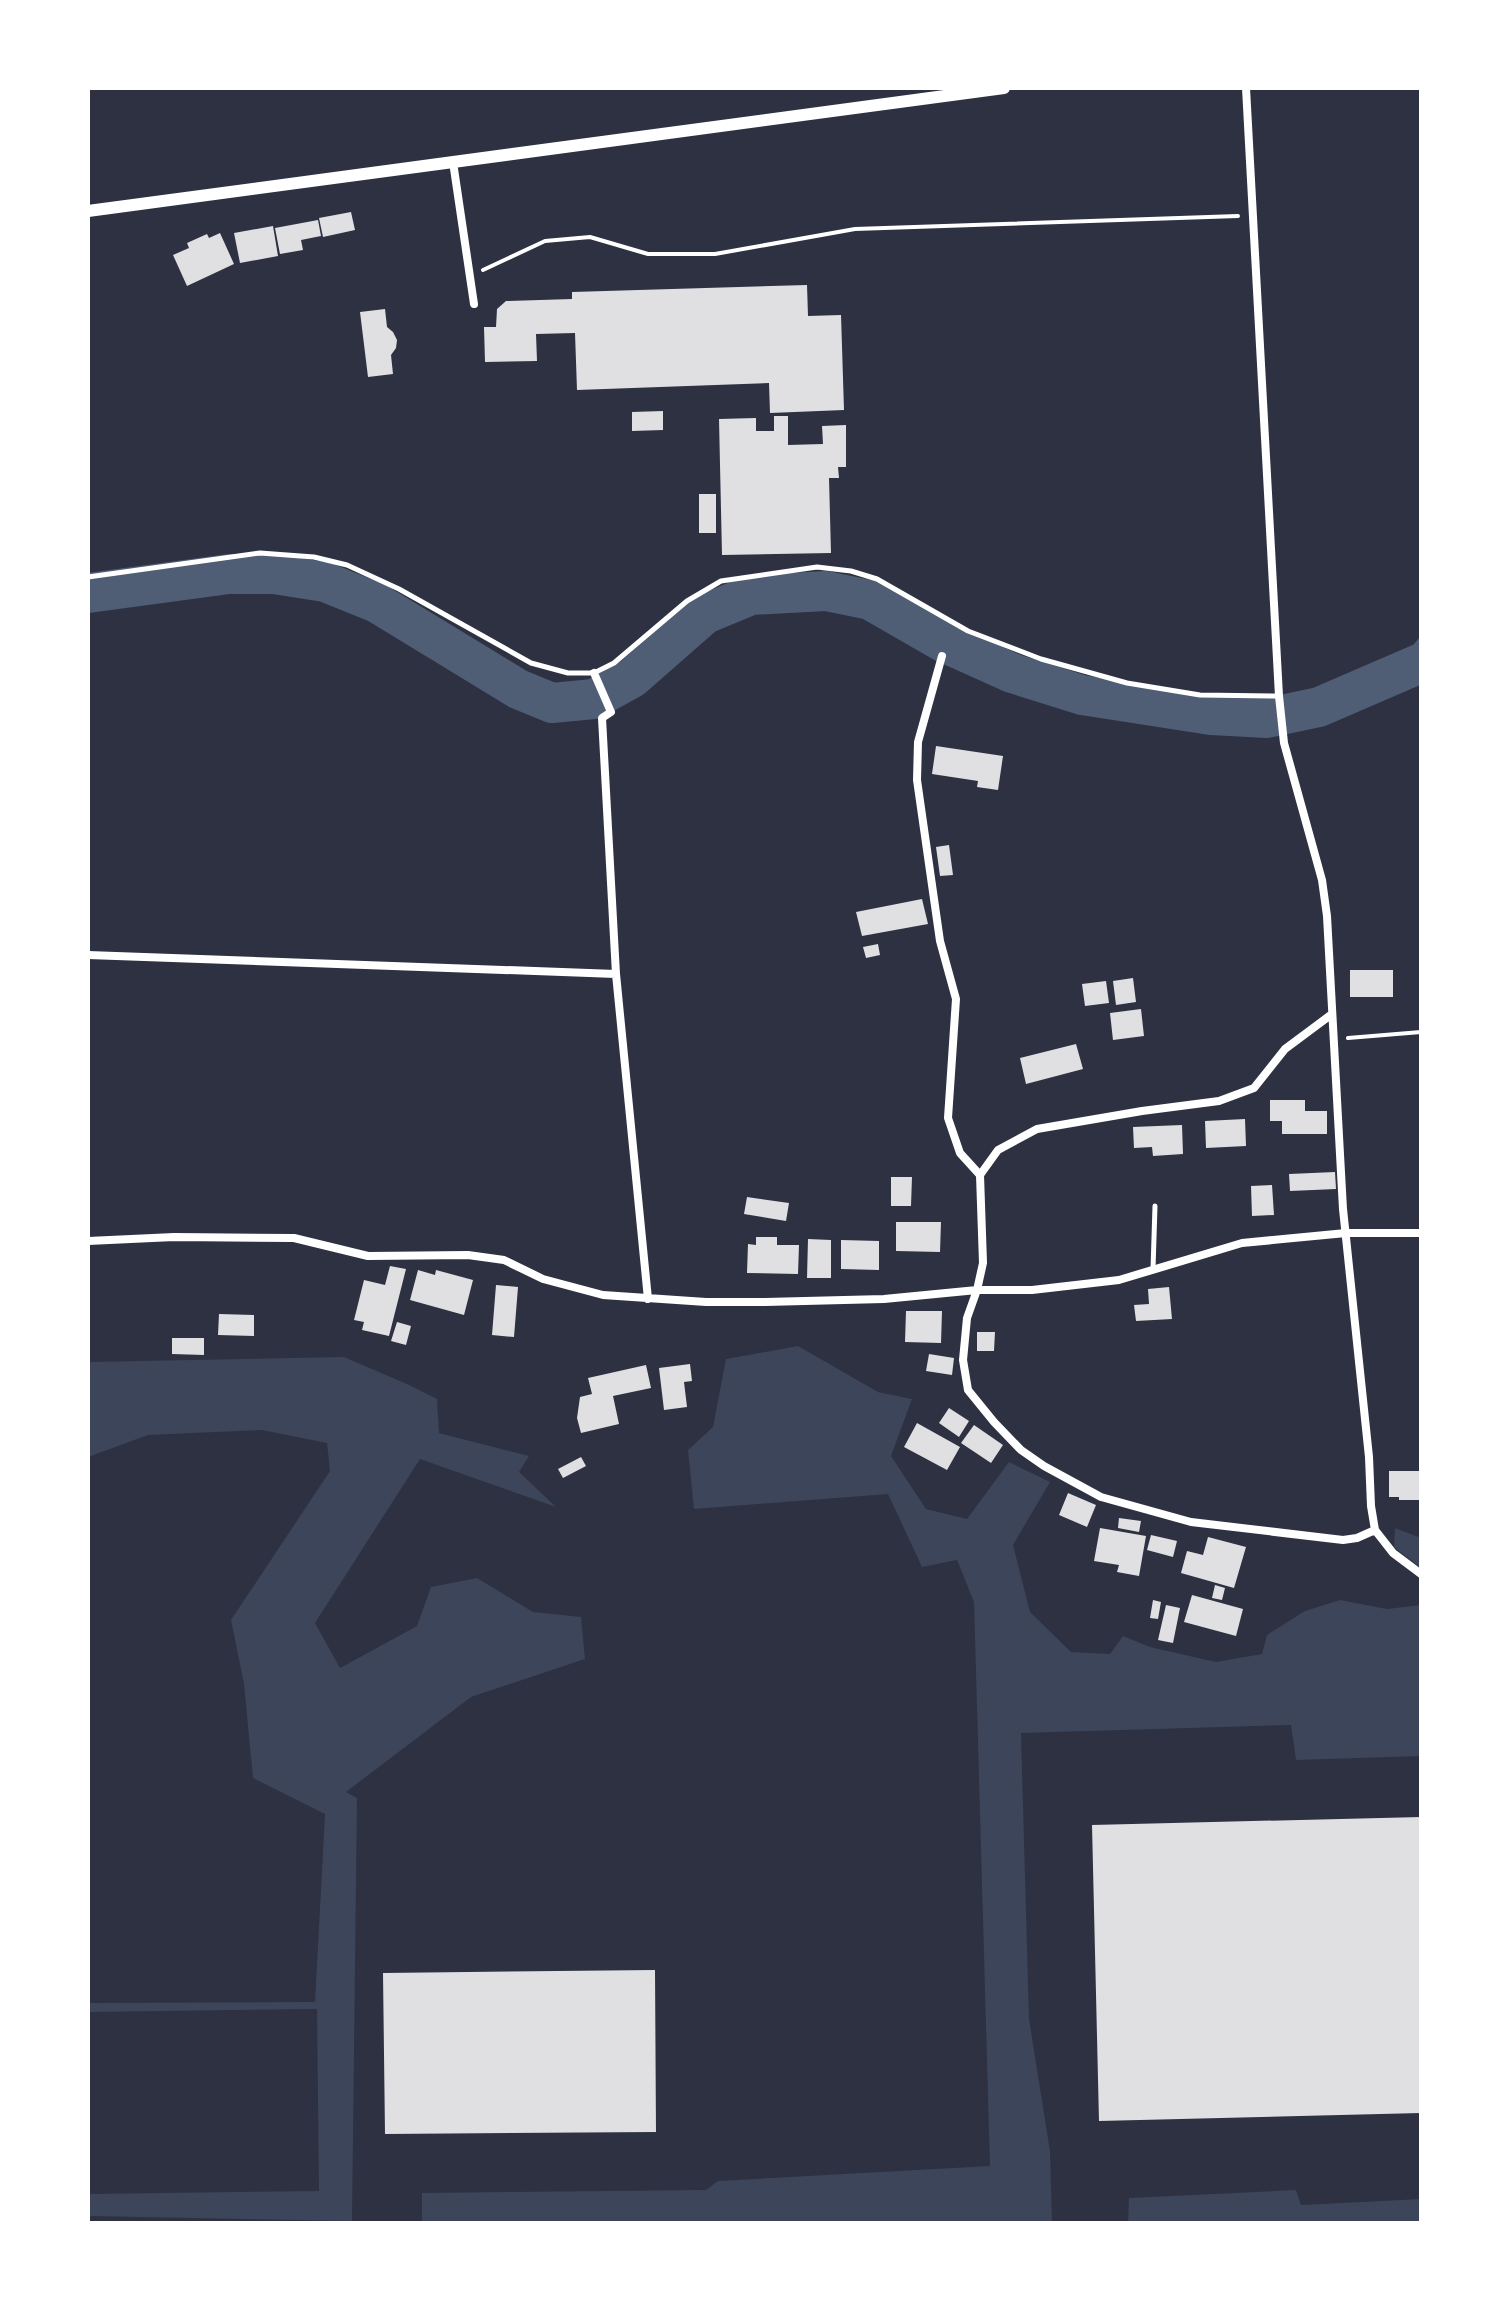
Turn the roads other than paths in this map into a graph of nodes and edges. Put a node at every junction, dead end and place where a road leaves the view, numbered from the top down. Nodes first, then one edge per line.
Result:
1 (1004, 88) edge
2 (1246, 88) edge
3 (453, 162) junction
4 (88, 211) edge
5 (474, 304) dead end
6 (88, 577) edge
7 (942, 656) dead end
8 (595, 676) junction
9 (1279, 696) junction
10 (88, 955) edge
11 (616, 974) junction
12 (1332, 1014) junction
13 (980, 1175) junction
14 (1155, 1206) dead end
15 (1346, 1233) junction
16 (1421, 1233) edge
17 (88, 1241) edge
18 (1153, 1270) junction
19 (977, 1290) junction
20 (648, 1299) junction
21 (1375, 1530) junction
22 (1421, 1574) edge

1 - 3 street
2 - 9 street
3 - 4 street
3 - 5 street
6 - 8 lane
7 - 13 street
8 - 9 lane
8 - 11 street
9 - 12 street
10 - 11 street
11 - 20 street
12 - 13 street
12 - 15 street
13 - 19 street
14 - 18 lane
15 - 16 street
15 - 18 street
15 - 21 street
17 - 20 street
18 - 19 street
19 - 20 street
19 - 21 street
21 - 22 street

